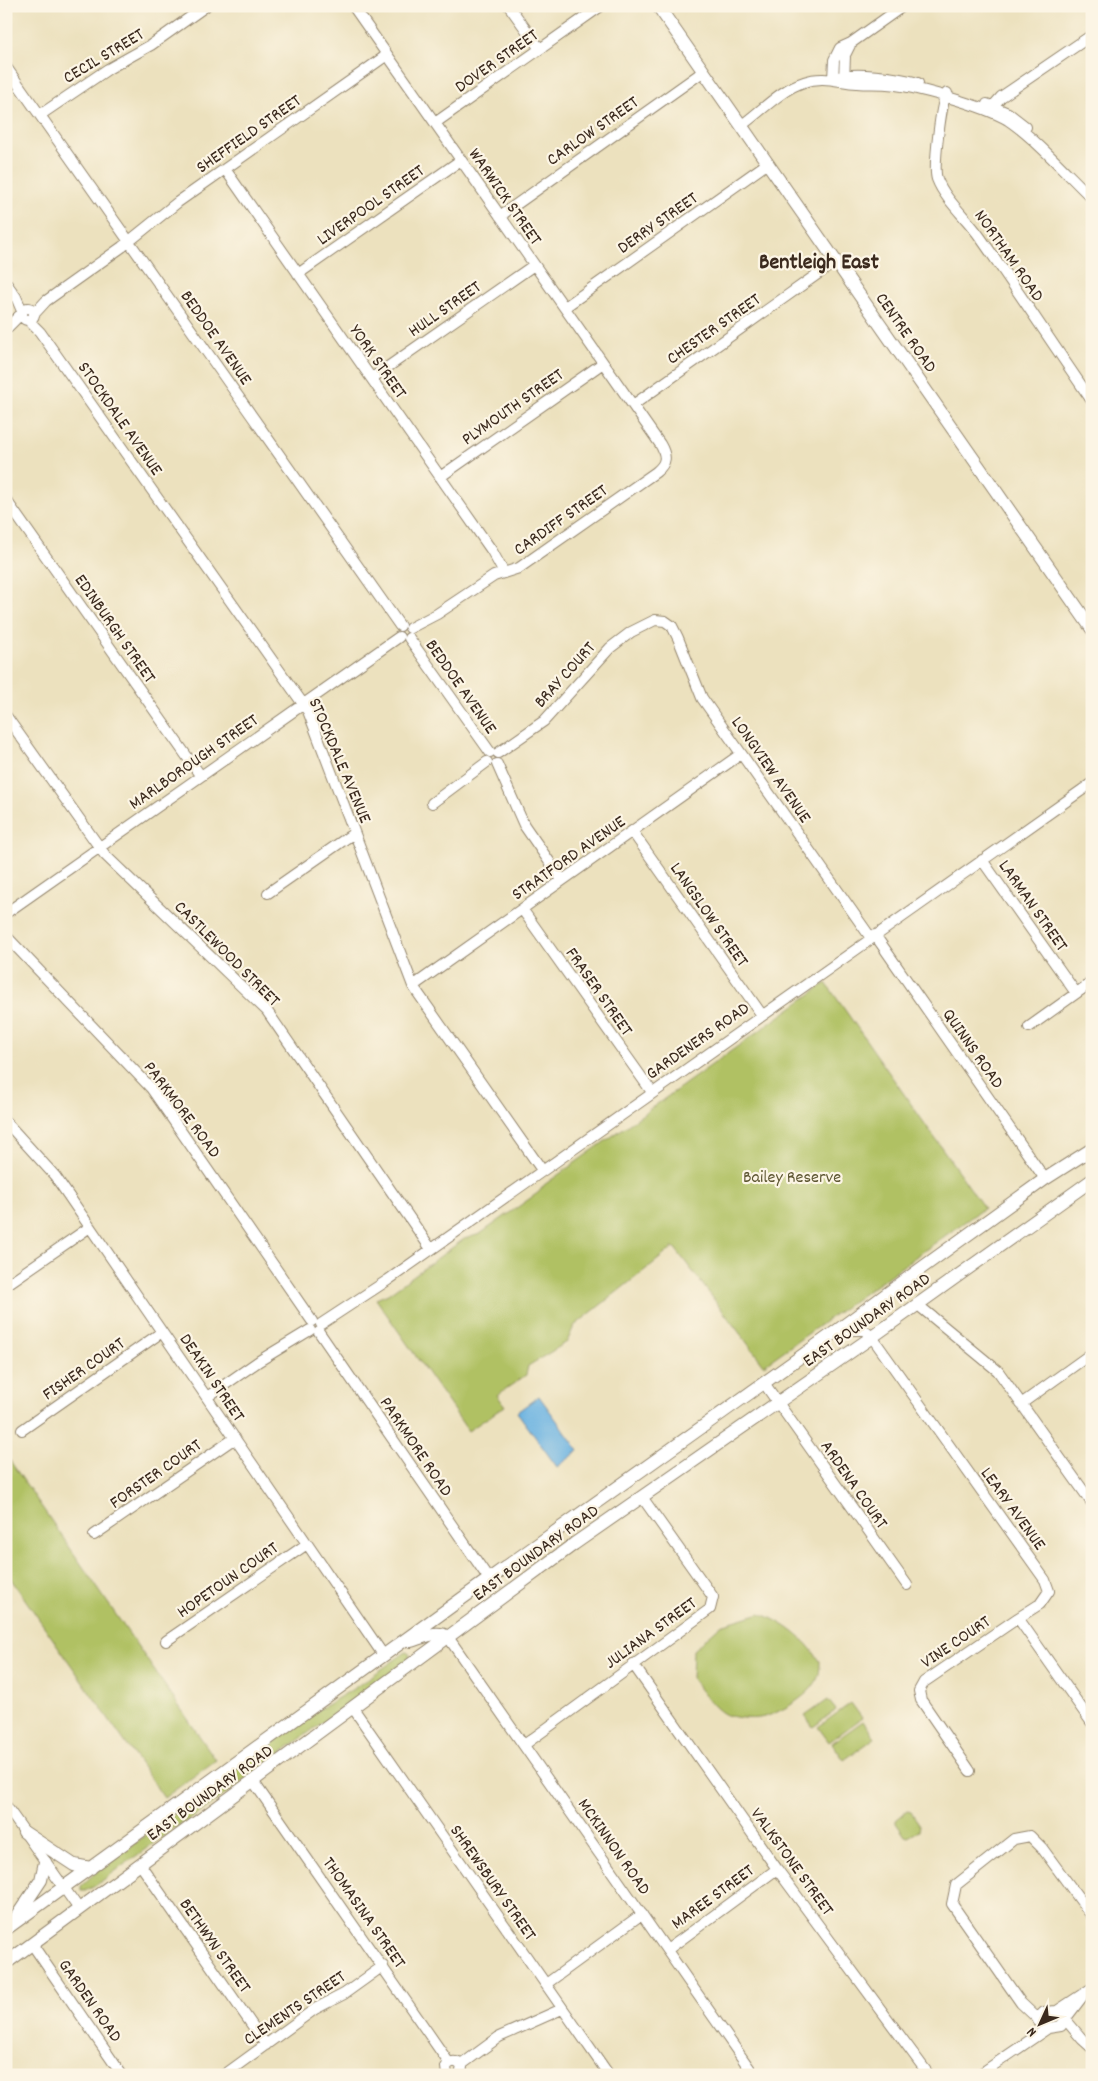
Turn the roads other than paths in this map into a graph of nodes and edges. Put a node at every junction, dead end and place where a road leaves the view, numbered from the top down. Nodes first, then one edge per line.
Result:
1 (206, 6) edge
2 (353, 6) edge
3 (509, 6) edge
4 (601, 6) edge
5 (658, 6) edge
6 (903, 6) edge
7 (1092, 35) edge
8 (851, 43) junction
9 (540, 49) junction
10 (387, 55) junction
11 (6, 67) edge
12 (704, 71) junction
13 (833, 78) junction
14 (844, 78) junction
15 (947, 96) junction
16 (995, 109) junction
17 (40, 115) junction
18 (435, 123) junction
19 (742, 125) junction
20 (461, 160) junction
21 (768, 163) junction
22 (225, 169) junction
23 (1092, 190) edge
24 (1092, 198) edge
25 (500, 216) junction
26 (129, 241) junction
27 (836, 261) junction
28 (534, 264) junction
29 (298, 274) junction
30 (6, 283) edge
31 (564, 307) junction
32 (28, 314) junction
33 (8, 328) edge
34 (603, 362) junction
35 (372, 378) junction
36 (1092, 401) edge
37 (633, 405) junction
38 (440, 477) junction
39 (6, 500) edge
40 (504, 573) junction
41 (656, 620) joint
42 (1092, 629) edge
43 (405, 632) junction
44 (302, 704) junction
45 (6, 716) edge
46 (741, 754) junction
47 (493, 758) junction
48 (200, 775) junction
49 (1092, 783) edge
50 (432, 803) dead end
51 (632, 831) junction
52 (354, 833) junction
53 (98, 847) junction
54 (982, 860) junction
55 (562, 880) junction
56 (268, 893) dead end
57 (522, 909) junction
58 (6, 913) edge
59 (6, 936) edge
60 (873, 937) junction
61 (1092, 982) edge
62 (413, 986) junction
63 (1076, 993) junction
64 (762, 1015) junction
65 (1029, 1027) dead end
66 (652, 1092) junction
67 (6, 1122) edge
68 (1092, 1149) edge
69 (542, 1170) junction
70 (1045, 1179) junction
71 (1092, 1180) edge
72 (90, 1227) junction
73 (431, 1249) junction
74 (6, 1285) edge
75 (918, 1304) junction
76 (316, 1327) junction
77 (838, 1330) junction
78 (162, 1332) junction
79 (872, 1337) junction
80 (1092, 1353) edge
81 (764, 1383) junction
82 (207, 1397) junction
83 (777, 1402) junction
84 (1021, 1404) junction
85 (22, 1430) dead end
86 (235, 1438) junction
87 (642, 1497) junction
88 (1092, 1503) edge
89 (94, 1535) dead end
90 (307, 1544) junction
91 (489, 1579) junction
92 (907, 1585) dead end
93 (1018, 1618) junction
94 (448, 1637) junction
95 (166, 1641) dead end
96 (401, 1644) junction
97 (384, 1656) junction
98 (418, 1659) junction
99 (633, 1664) junction
100 (352, 1708) junction
101 (1092, 1723) edge
102 (524, 1745) junction
103 (970, 1771) dead end
104 (253, 1781) junction
105 (6, 1806) edge
106 (24, 1832) junction
107 (45, 1862) junction
108 (140, 1864) junction
109 (91, 1868) junction
110 (777, 1869) junction
111 (63, 1888) junction
112 (79, 1909) junction
113 (642, 1914) junction
114 (1092, 1916) edge
115 (9, 1927) edge
116 (32, 1944) junction
117 (667, 1950) junction
118 (6, 1963) edge
119 (382, 1966) junction
120 (546, 1984) junction
121 (1088, 1990) edge
122 (1022, 2003) junction
123 (562, 2008) junction
124 (1052, 2011) junction
125 (1038, 2020) junction
126 (1064, 2021) junction
127 (1048, 2028) junction
128 (266, 2045) junction
129 (1020, 2046) junction
130 (1092, 2048) edge
131 (449, 2063) junction
132 (460, 2070) edge
133 (122, 2075) edge
134 (224, 2075) edge
135 (447, 2075) edge
136 (608, 2075) edge
137 (754, 2075) edge
138 (929, 2075) edge
139 (979, 2075) edge

1 - 17 street, CECIL STREET
2 - 10 street, WARWICK STREET
3 - 9 street
4 - 9 street, DOVER STREET
5 - 12 main road, CENTRE ROAD
6 - 8 street
7 - 16 street
8 - 13 street
8 - 14 street
9 - 18 street, DOVER STREET
10 - 18 street, WARWICK STREET
10 - 22 street, SHEFFIELD STREET
11 - 17 street, BEDDOE AVENUE
12 - 19 main road, CENTRE ROAD
12 - 25 street, CARLOW STREET
13 - 14 street
13 - 19 street
14 - 15 street
15 - 16 street
15 - 36 street, NORTHAM ROAD
16 - 23 street
16 - 24 street
17 - 26 street, BEDDOE AVENUE
18 - 20 street, WARWICK STREET
19 - 21 main road, CENTRE ROAD
20 - 25 street, WARWICK STREET
20 - 29 street, LIVERPOOL STREET
21 - 27 main road, CENTRE ROAD
21 - 31 street, DERRY STREET
22 - 26 street, SHEFFIELD STREET
22 - 29 street, YORK STREET
25 - 28 street, WARWICK STREET
26 - 32 street, SHEFFIELD STREET
26 - 43 street, BEDDOE AVENUE
27 - 37 street, CHESTER STREET
27 - 42 main road, CENTRE ROAD
28 - 31 street, WARWICK STREET
28 - 35 street, HULL STREET
29 - 35 street, YORK STREET
30 - 32 street, STOCKDALE AVENUE
31 - 34 street, WARWICK STREET
32 - 33 street
32 - 44 street, STOCKDALE AVENUE
34 - 37 street, WARWICK STREET
34 - 38 street, PLYMOUTH STREET
35 - 38 street, YORK STREET
37 - 40 street, CARDIFF STREET
38 - 40 street, YORK STREET
39 - 48 street, EDINBURGH STREET
40 - 43 street, CARDIFF STREET
41 - 46 street, LONGVIEW AVENUE
41 - 47 street, BRAY COURT
43 - 44 street, MARLBOROUGH STREET
43 - 47 street, BEDDOE AVENUE
44 - 48 street, MARLBOROUGH STREET
44 - 52 street, STOCKDALE AVENUE
45 - 53 street, CASTLEWOOD STREET
46 - 51 street, STRATFORD AVENUE
46 - 60 street, LONGVIEW AVENUE
47 - 50 street, BRAY COURT
47 - 55 street, BEDDOE AVENUE
48 - 53 street, MARLBOROUGH STREET
49 - 54 street, GARDENERS ROAD
51 - 55 street, STRATFORD AVENUE
51 - 64 street, LANGSLOW STREET
52 - 56 street
52 - 62 street, STOCKDALE AVENUE
53 - 58 street, MARLBOROUGH STREET
53 - 73 street, CASTLEWOOD STREET
54 - 60 street, GARDENERS ROAD
54 - 63 street, LARMAN STREET
55 - 57 street, STRATFORD AVENUE
57 - 62 street, STRATFORD AVENUE
57 - 66 street, FRASER STREET
59 - 76 street, PARKMORE ROAD
60 - 64 street, GARDENERS ROAD
60 - 70 street, QUINNS ROAD
61 - 63 street
62 - 69 street, STOCKDALE AVENUE
63 - 65 street
64 - 66 street, GARDENERS ROAD
66 - 69 street, GARDENERS ROAD
67 - 72 street, DEAKIN STREET
68 - 70 main road, EAST BOUNDARY ROAD
69 - 73 street, GARDENERS ROAD
70 - 77 main road, EAST BOUNDARY ROAD
71 - 75 main road, EAST BOUNDARY ROAD
72 - 74 street
72 - 78 street, DEAKIN STREET
73 - 76 street, GARDENERS ROAD
75 - 79 main road, EAST BOUNDARY ROAD
75 - 84 street
76 - 82 street, GARDENERS ROAD
76 - 91 street, PARKMORE ROAD
77 - 79 street
77 - 81 main road, EAST BOUNDARY ROAD
78 - 82 street, DEAKIN STREET
78 - 85 street, FISHER COURT
79 - 83 main road, EAST BOUNDARY ROAD
79 - 93 street, LEARY AVENUE
80 - 84 street
81 - 83 street, ARDENA COURT
81 - 91 main road, EAST BOUNDARY ROAD
82 - 86 street, DEAKIN STREET
83 - 87 main road, EAST BOUNDARY ROAD
83 - 92 street, ARDENA COURT
84 - 88 street
86 - 89 street, FORSTER COURT
86 - 90 street, DEAKIN STREET
87 - 94 main road, EAST BOUNDARY ROAD
87 - 99 street, JULIANA STREET
90 - 95 street, HOPETOUN COURT
90 - 97 street, DEAKIN STREET
91 - 96 main road, EAST BOUNDARY ROAD
93 - 101 street
93 - 103 street, VINE COURT
94 - 96 main road
94 - 98 main road, EAST BOUNDARY ROAD
94 - 102 street, MCKINNON ROAD
96 - 97 main road, EAST BOUNDARY ROAD
96 - 98 main road
97 - 109 main road, EAST BOUNDARY ROAD
98 - 100 main road, EAST BOUNDARY ROAD
99 - 102 street, JULIANA STREET
99 - 110 street, VALKSTONE STREET
100 - 104 main road, EAST BOUNDARY ROAD
100 - 120 street, SHREWSBURY STREET
102 - 113 street, MCKINNON ROAD
104 - 108 main road, EAST BOUNDARY ROAD
104 - 119 street, THOMASINA STREET
105 - 106 street
106 - 107 street
106 - 109 main road
107 - 111 street
107 - 115 main road
108 - 112 main road, EAST BOUNDARY ROAD
108 - 128 street, BETHWYN STREET
109 - 111 main road, EAST BOUNDARY ROAD
110 - 117 street, MAREE STREET
110 - 138 street, VALKSTONE STREET
111 - 112 street
111 - 115 main road, EAST BOUNDARY ROAD
112 - 116 main road, EAST BOUNDARY ROAD
113 - 117 street, MCKINNON ROAD
113 - 120 street
114 - 122 street
116 - 118 main road, EAST BOUNDARY ROAD
116 - 133 street, GARDEN ROAD
117 - 137 street, MCKINNON ROAD
119 - 128 street, CLEMENTS STREET
119 - 131 street, THOMASINA STREET
120 - 123 street, SHREWSBURY STREET
121 - 124 street
121 - 126 street
122 - 124 street
122 - 125 street
123 - 132 street
123 - 136 street, SHREWSBURY STREET
124 - 125 street
124 - 126 street
125 - 127 street
125 - 129 street
126 - 127 street
126 - 130 street
127 - 129 street
128 - 134 street, CLEMENTS STREET
129 - 139 street
131 - 132 street
131 - 135 street

